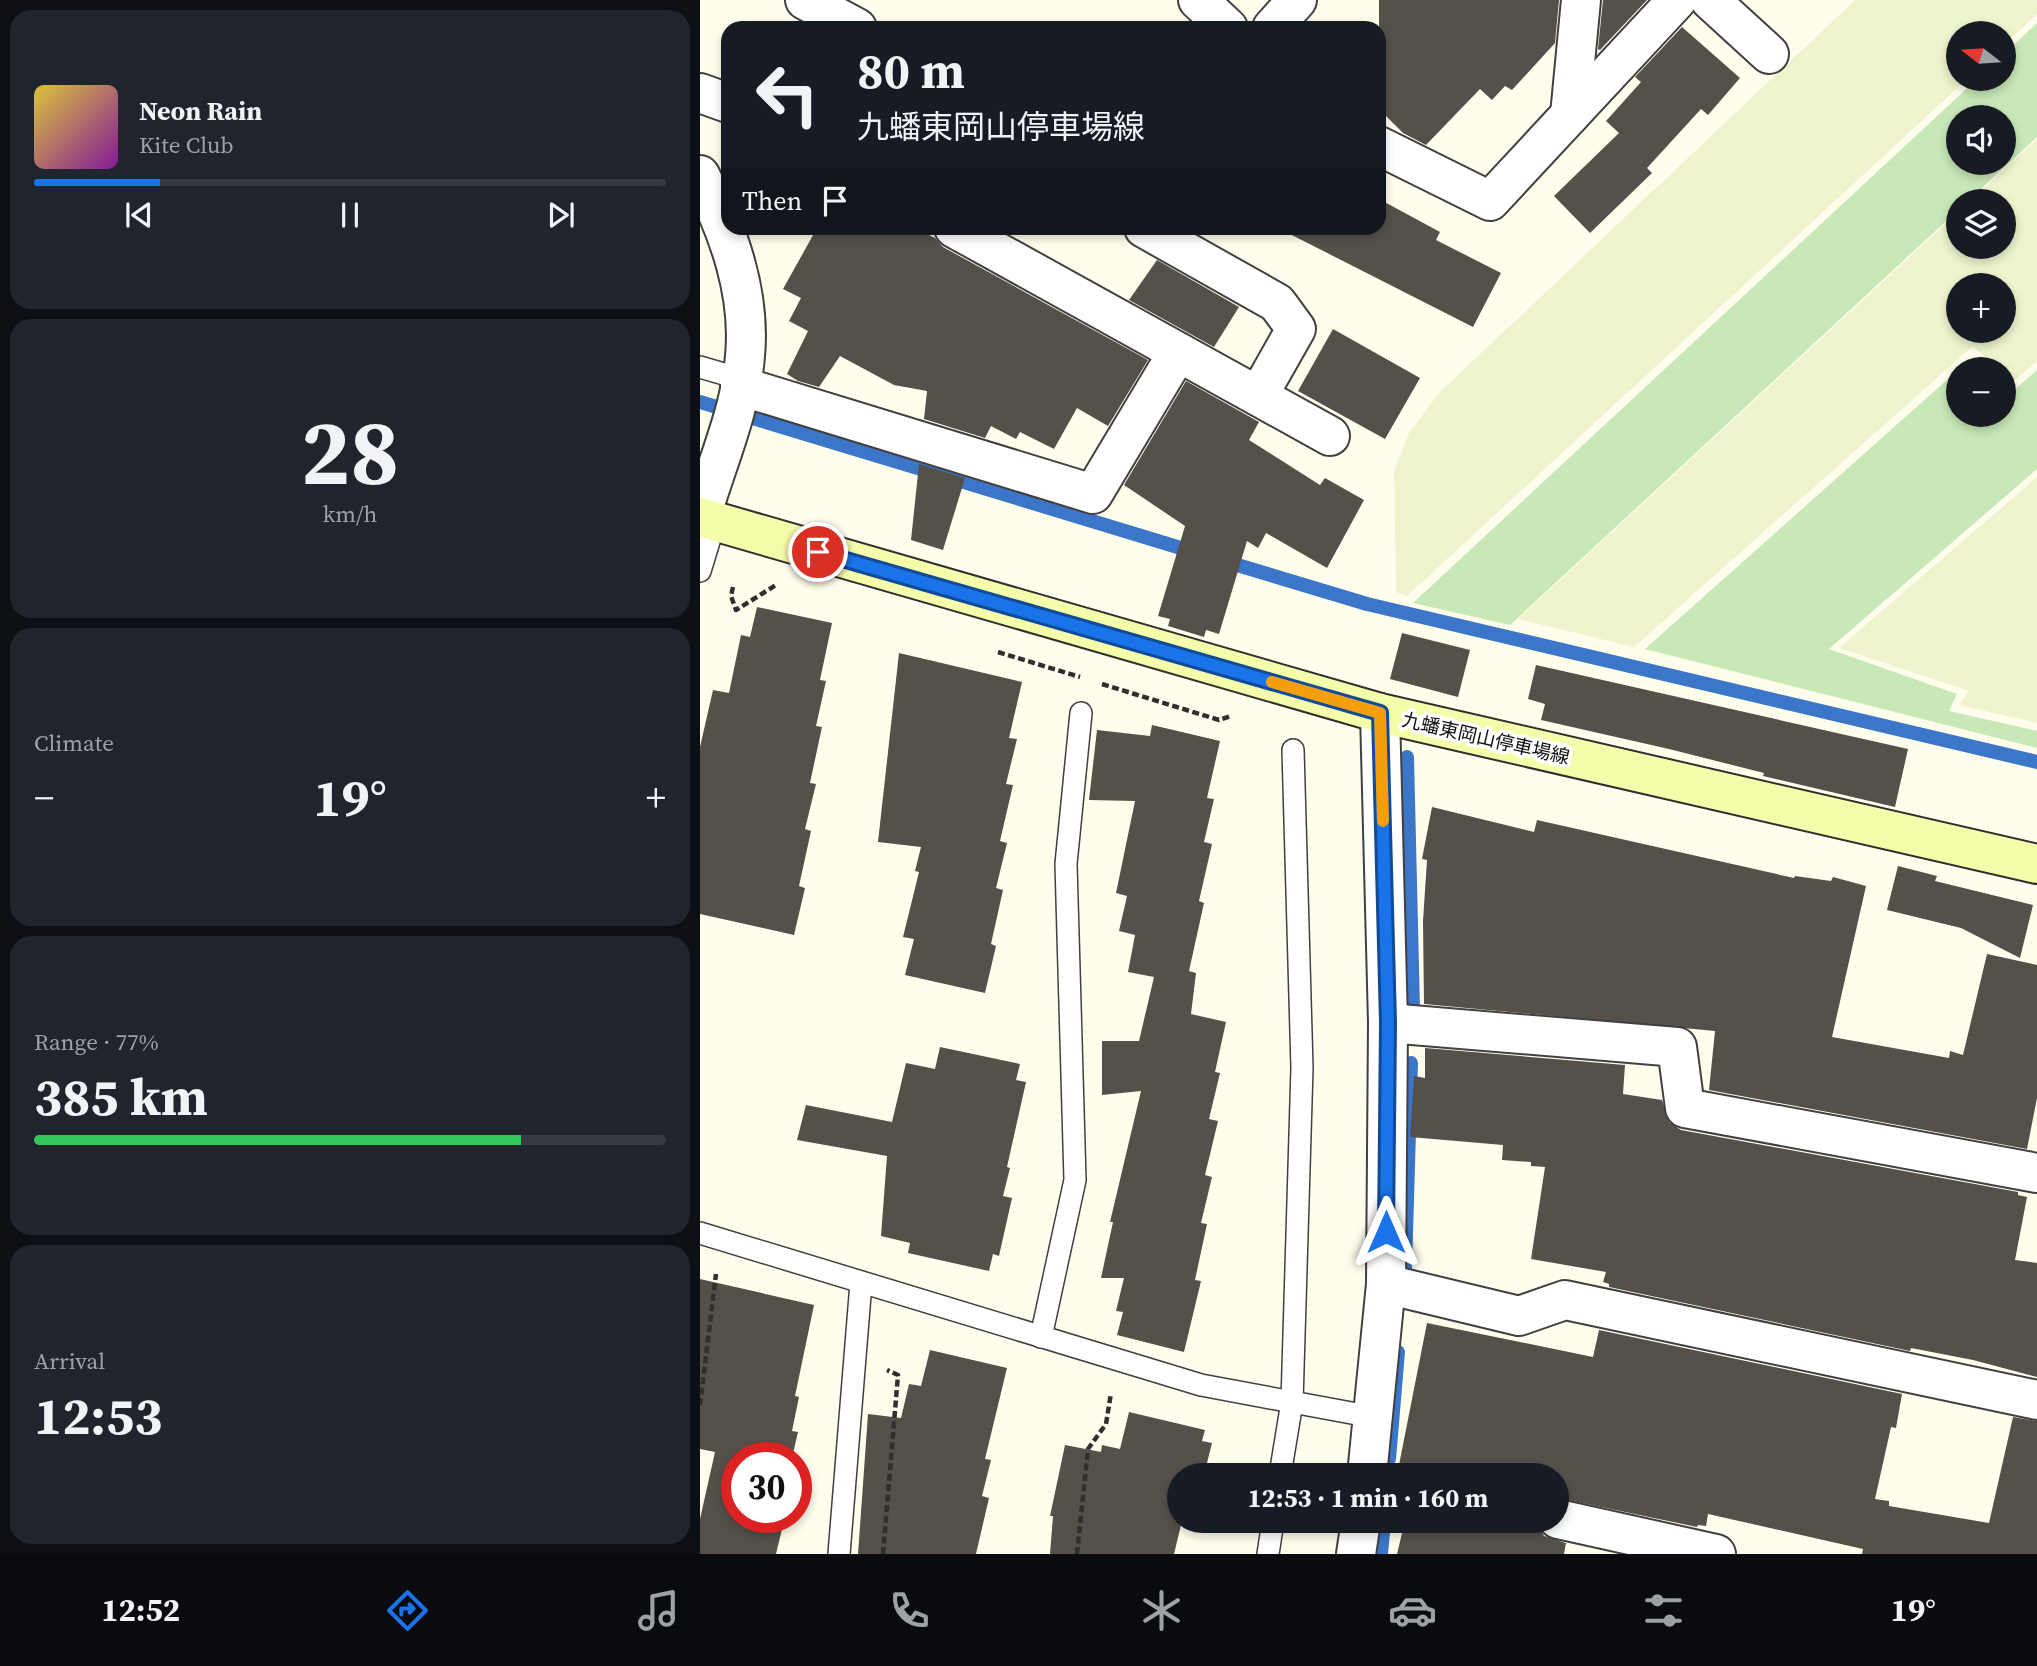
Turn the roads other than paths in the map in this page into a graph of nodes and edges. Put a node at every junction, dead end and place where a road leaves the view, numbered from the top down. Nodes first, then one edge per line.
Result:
1 (806, 0) edge
2 (1198, 0) edge
3 (1297, 0) edge
4 (1581, 0) edge
5 (1677, 0) edge
6 (1710, 0) edge
7 (844, 21) edge
8 (1220, 21) edge
9 (1278, 21) edge
10 (1769, 54) dead end
11 (700, 93) edge
12 (721, 100) edge
13 (1570, 115) junction
14 (1386, 149) edge
15 (700, 176) edge
16 (721, 219) edge
17 (727, 235) edge
18 (967, 235) edge
19 (1156, 235) edge
20 (1178, 352) junction
21 (700, 367) edge
22 (1258, 396) junction
23 (737, 397) junction
24 (1330, 436) dead end
25 (705, 519) edge
26 (700, 571) edge
27 (1081, 713) dead end
28 (1380, 713) junction
29 (1293, 750) dead end
30 (2037, 864) edge
31 (1388, 1023) junction
32 (2037, 1173) edge
33 (700, 1233) edge
34 (861, 1283) junction
35 (1386, 1284) junction
36 (1041, 1337) junction
37 (2037, 1400) edge
38 (1292, 1402) junction
39 (1373, 1417) junction
40 (1282, 1463) edge
41 (1368, 1463) edge
42 (1569, 1521) edge
43 (1271, 1533) edge
44 (1359, 1533) edge
45 (839, 1554) edge
46 (1268, 1554) edge
47 (1356, 1554) edge
48 (1716, 1554) edge

1 - 7 street
2 - 8 street
3 - 9 street
4 - 13 street
5 - 13 street
6 - 10 street
11 - 12 street
13 - 14 street
15 - 16 street
17 - 23 street
18 - 20 street
19 - 22 street
20 - 22 street
20 - 23 street
21 - 23 lane
22 - 24 street
23 - 25 street
25 - 26 lane
25 - 28 main road, 九蟠東岡山停車場線
27 - 36 lane
28 - 30 main road, 九蟠東岡山停車場線
28 - 31 street
29 - 38 lane
31 - 32 street
31 - 35 street
33 - 34 lane
34 - 36 lane
34 - 45 lane
35 - 37 street
35 - 39 street
36 - 38 lane
38 - 39 lane
38 - 40 lane
39 - 41 street
42 - 48 street
43 - 46 lane
44 - 47 street

